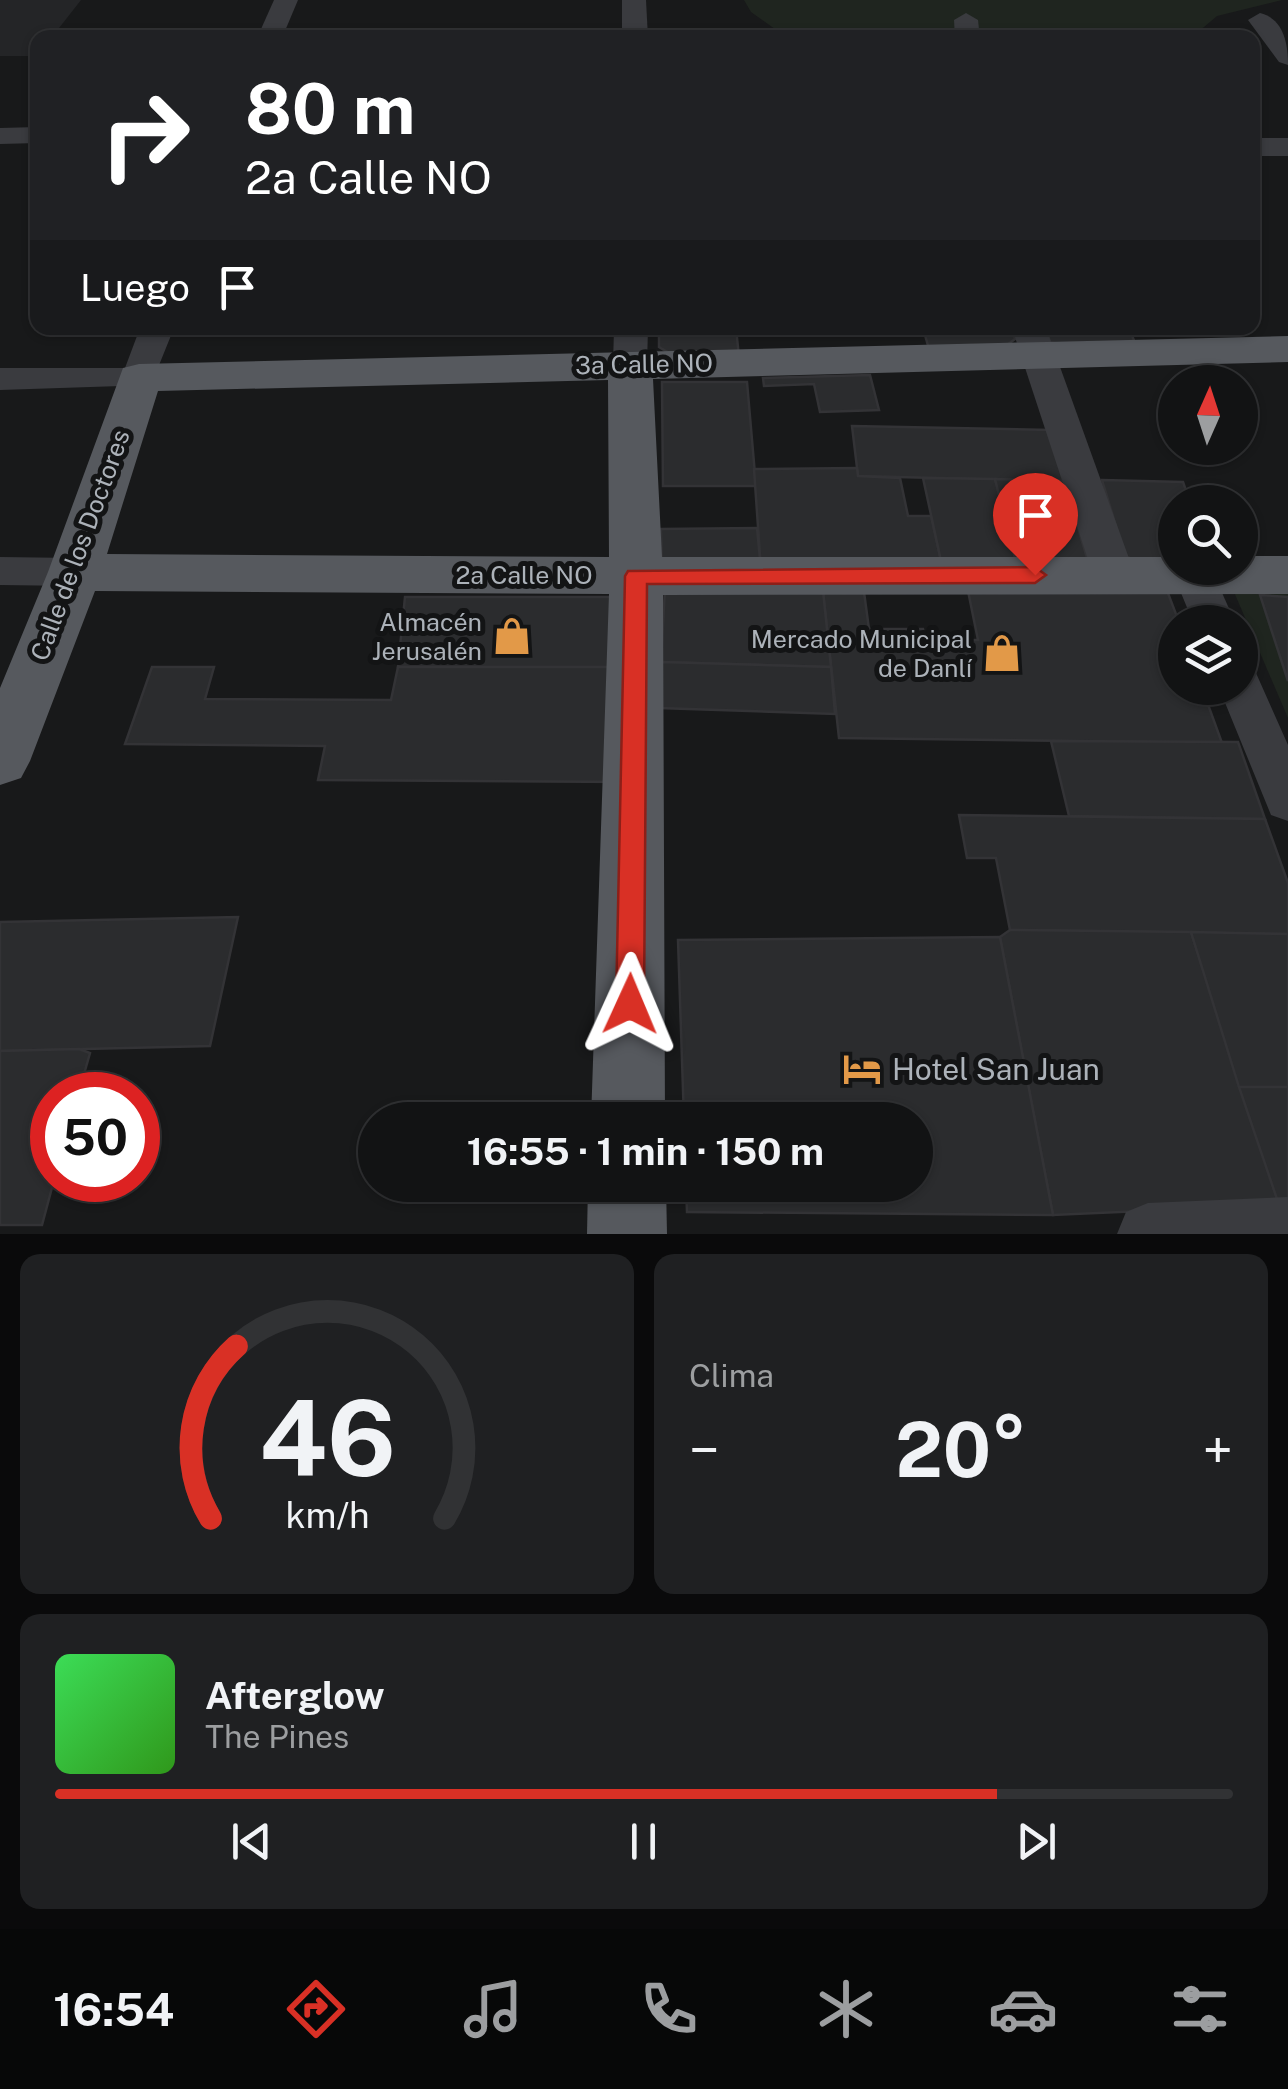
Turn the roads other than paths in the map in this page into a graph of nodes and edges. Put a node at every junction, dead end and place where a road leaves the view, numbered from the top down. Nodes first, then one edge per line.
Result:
1 (286, 0) edge
2 (634, 0) edge
3 (1260, 20) dead end
4 (273, 30) edge
5 (635, 30) edge
6 (1288, 56) edge
7 (0, 136) edge
8 (30, 136) edge
9 (1260, 147) edge
10 (1288, 147) edge
11 (154, 335) edge
12 (1032, 341) edge
13 (631, 346) edge
14 (1288, 349) edge
15 (139, 378) junction
16 (0, 379) edge
17 (0, 571) edge
18 (75, 572) junction
19 (1114, 575) junction
20 (1288, 575) edge
21 (636, 576) junction
22 (1205, 599) edge
23 (1248, 705) edge
24 (0, 761) edge
25 (1288, 801) edge
26 (628, 1102) edge
27 (628, 1202) edge
28 (1288, 1227) edge
29 (627, 1234) edge
30 (1148, 1234) edge

1 - 4 street
2 - 5 street
3 - 6 street
7 - 8 street
9 - 10 street
11 - 15 street, Calle de los Doctores
12 - 13 main road, 3a Calle NO
12 - 14 main road, 3a Calle NO
12 - 19 street
13 - 15 main road, 3a Calle NO
13 - 21 main road
15 - 16 street, 3a Calle NO
15 - 18 main road, Calle de los Doctores
17 - 18 street, 2a Calle NO
18 - 21 main road, 2a Calle NO
18 - 24 main road, Calle de los Doctores
19 - 21 main road, 2a Calle NO
19 - 22 main road, 2a Calle NO
20 - 22 main road, 2a Calle NO
21 - 26 main road
23 - 25 street
27 - 29 main road
28 - 30 street

